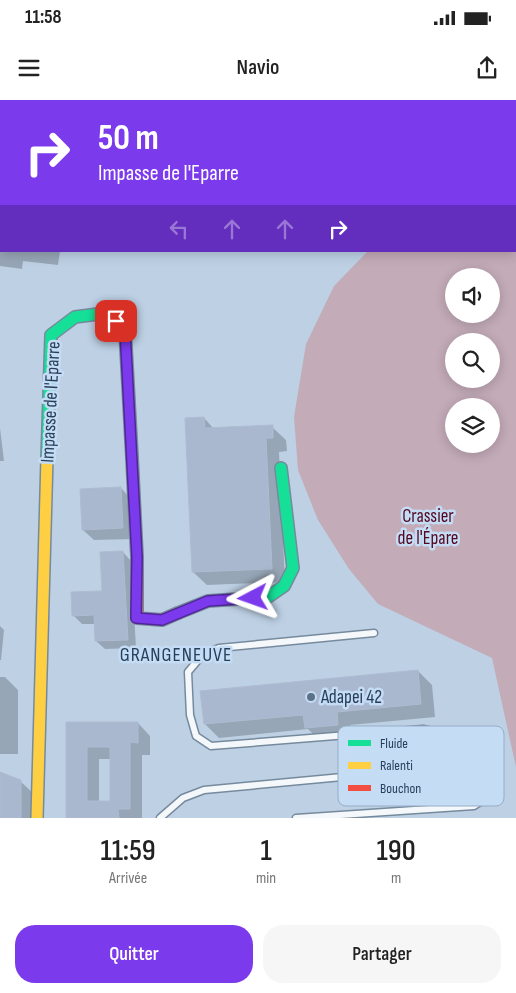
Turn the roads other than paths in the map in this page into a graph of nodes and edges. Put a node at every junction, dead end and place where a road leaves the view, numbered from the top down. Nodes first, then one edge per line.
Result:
1 (281, 468) dead end
2 (374, 634) dead end
3 (338, 736) edge
4 (338, 777) edge
5 (474, 806) edge
6 (36, 818) edge
7 (160, 818) edge
8 (296, 818) edge

1 - 6 street, Impasse de l'Eparre
2 - 3 lane
4 - 7 lane
5 - 8 lane

